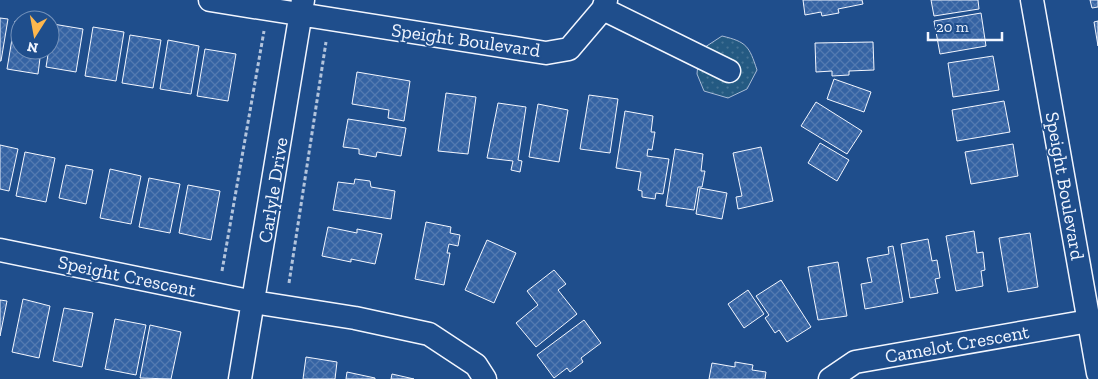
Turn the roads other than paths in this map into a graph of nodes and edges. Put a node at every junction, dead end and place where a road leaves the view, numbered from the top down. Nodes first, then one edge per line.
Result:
1 (210, 0) edge
2 (1032, 0) edge
3 (604, 5) edge
4 (302, 8) edge
5 (729, 71) dead end
6 (0, 250) edge
7 (254, 302) junction
8 (1089, 321) junction
9 (1098, 373) edge
10 (240, 379) edge
11 (486, 379) edge
12 (830, 379) edge

1 - 4 street
2 - 8 street, Speight Boulevard
3 - 4 street, Speight Boulevard
3 - 5 street
4 - 7 street, Carlyle Drive
6 - 7 street, Speight Crescent
7 - 10 street, Carlyle Drive
7 - 11 street, Speight Crescent
8 - 9 street, Speight Boulevard
8 - 12 street, Camelot Crescent

